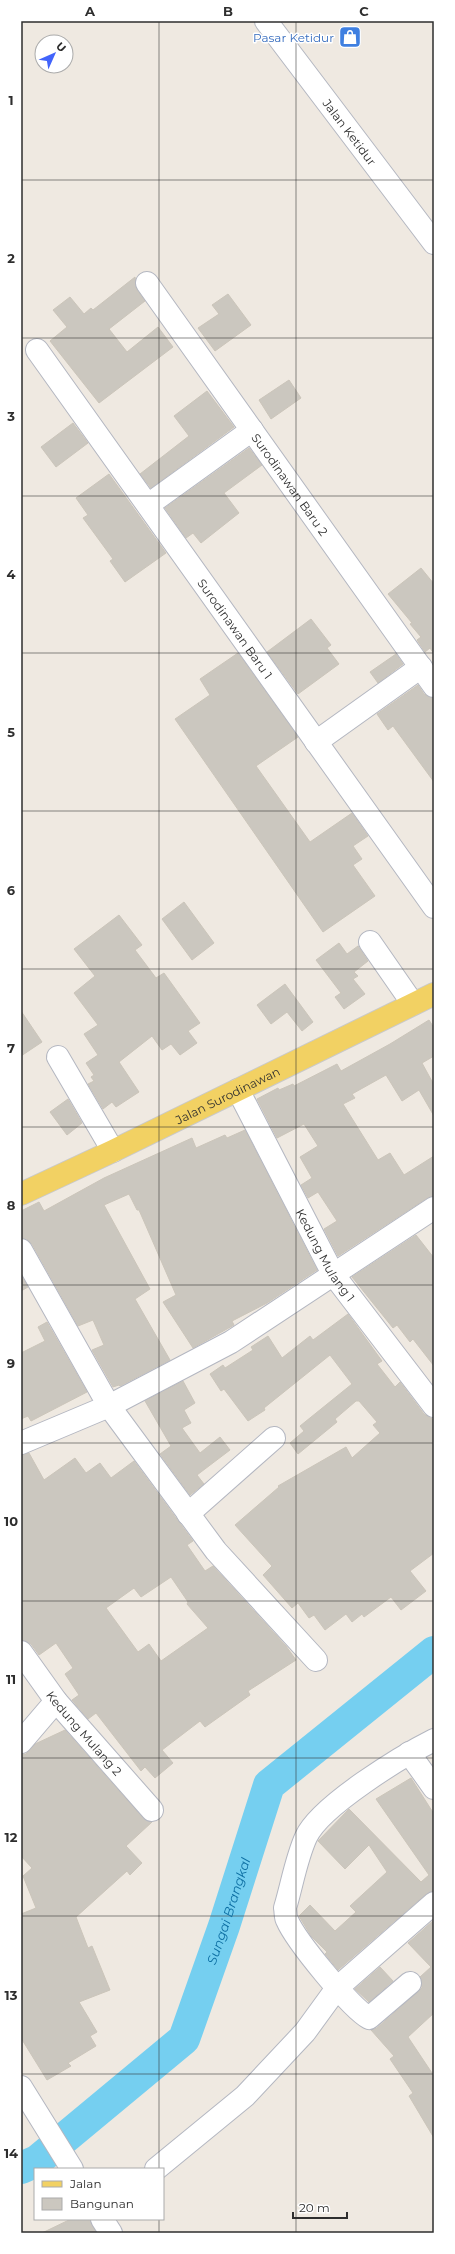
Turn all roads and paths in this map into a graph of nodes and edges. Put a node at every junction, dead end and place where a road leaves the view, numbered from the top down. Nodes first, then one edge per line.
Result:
1 (266, 21) edge
2 (434, 243) edge
3 (147, 283) dead end
4 (37, 350) dead end
5 (252, 430) junction
6 (148, 505) junction
7 (421, 667) junction
8 (434, 686) edge
9 (316, 742) junction
10 (434, 908) edge
11 (370, 942) dead end
12 (434, 994) edge
13 (413, 1004) junction
14 (58, 1058) dead end
15 (238, 1090) junction
16 (113, 1151) junction
17 (21, 1194) edge
18 (434, 1208) edge
19 (21, 1250) edge
20 (333, 1274) junction
21 (109, 1406) junction
22 (434, 1406) edge
23 (274, 1438) dead end
24 (21, 1443) edge
25 (188, 1514) junction
26 (21, 1652) edge
27 (316, 1660) dead end
28 (56, 1701) junction
29 (434, 1740) edge
30 (21, 1742) edge
31 (409, 1752) junction
32 (434, 1788) edge
33 (152, 1810) dead end
34 (434, 1903) edge
35 (410, 1983) dead end
36 (337, 1988) junction
37 (27, 2100) edge
38 (71, 2168) edge
39 (157, 2168) edge
40 (103, 2220) edge
41 (111, 2233) edge

1 - 2 street, Jalan Ketidur
3 - 5 street, Surodinawan Baru 2
4 - 6 street, Surodinawan Baru 1
5 - 6 street
5 - 7 street, Surodinawan Baru 2
6 - 9 street, Surodinawan Baru 1
7 - 8 street, Surodinawan Baru 2
7 - 9 street
9 - 10 street, Surodinawan Baru 1
11 - 13 street
12 - 13 main road, Jalan Surodinawan
13 - 15 main road, Jalan Surodinawan
14 - 16 street
15 - 16 main road, Jalan Surodinawan
15 - 20 street, Kedung Mulang 1
16 - 17 main road, Jalan Surodinawan
18 - 20 street
19 - 21 street
20 - 21 street
20 - 22 street, Kedung Mulang 1
21 - 24 street
21 - 25 street
23 - 25 street
25 - 27 street
26 - 28 street, Kedung Mulang 2
28 - 30 street
28 - 33 street, Kedung Mulang 2
29 - 31 street
31 - 32 street
31 - 36 street
34 - 36 street
35 - 36 street
36 - 39 street
37 - 38 street
40 - 41 street

